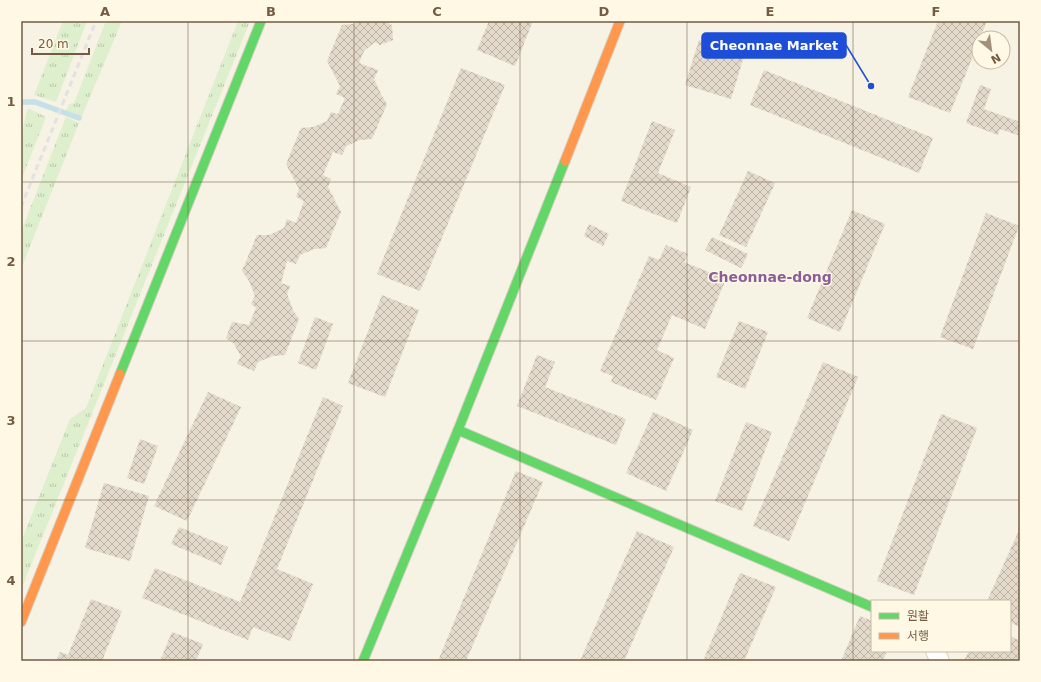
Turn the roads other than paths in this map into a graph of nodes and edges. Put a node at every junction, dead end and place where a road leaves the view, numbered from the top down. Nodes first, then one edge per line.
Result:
1 (260, 21) edge
2 (620, 21) edge
3 (458, 430) junction
4 (871, 607) edge
5 (21, 622) edge
6 (936, 652) edge
7 (363, 661) edge
8 (940, 661) edge

1 - 5 street
2 - 3 street
3 - 4 street
3 - 7 street
6 - 8 street

